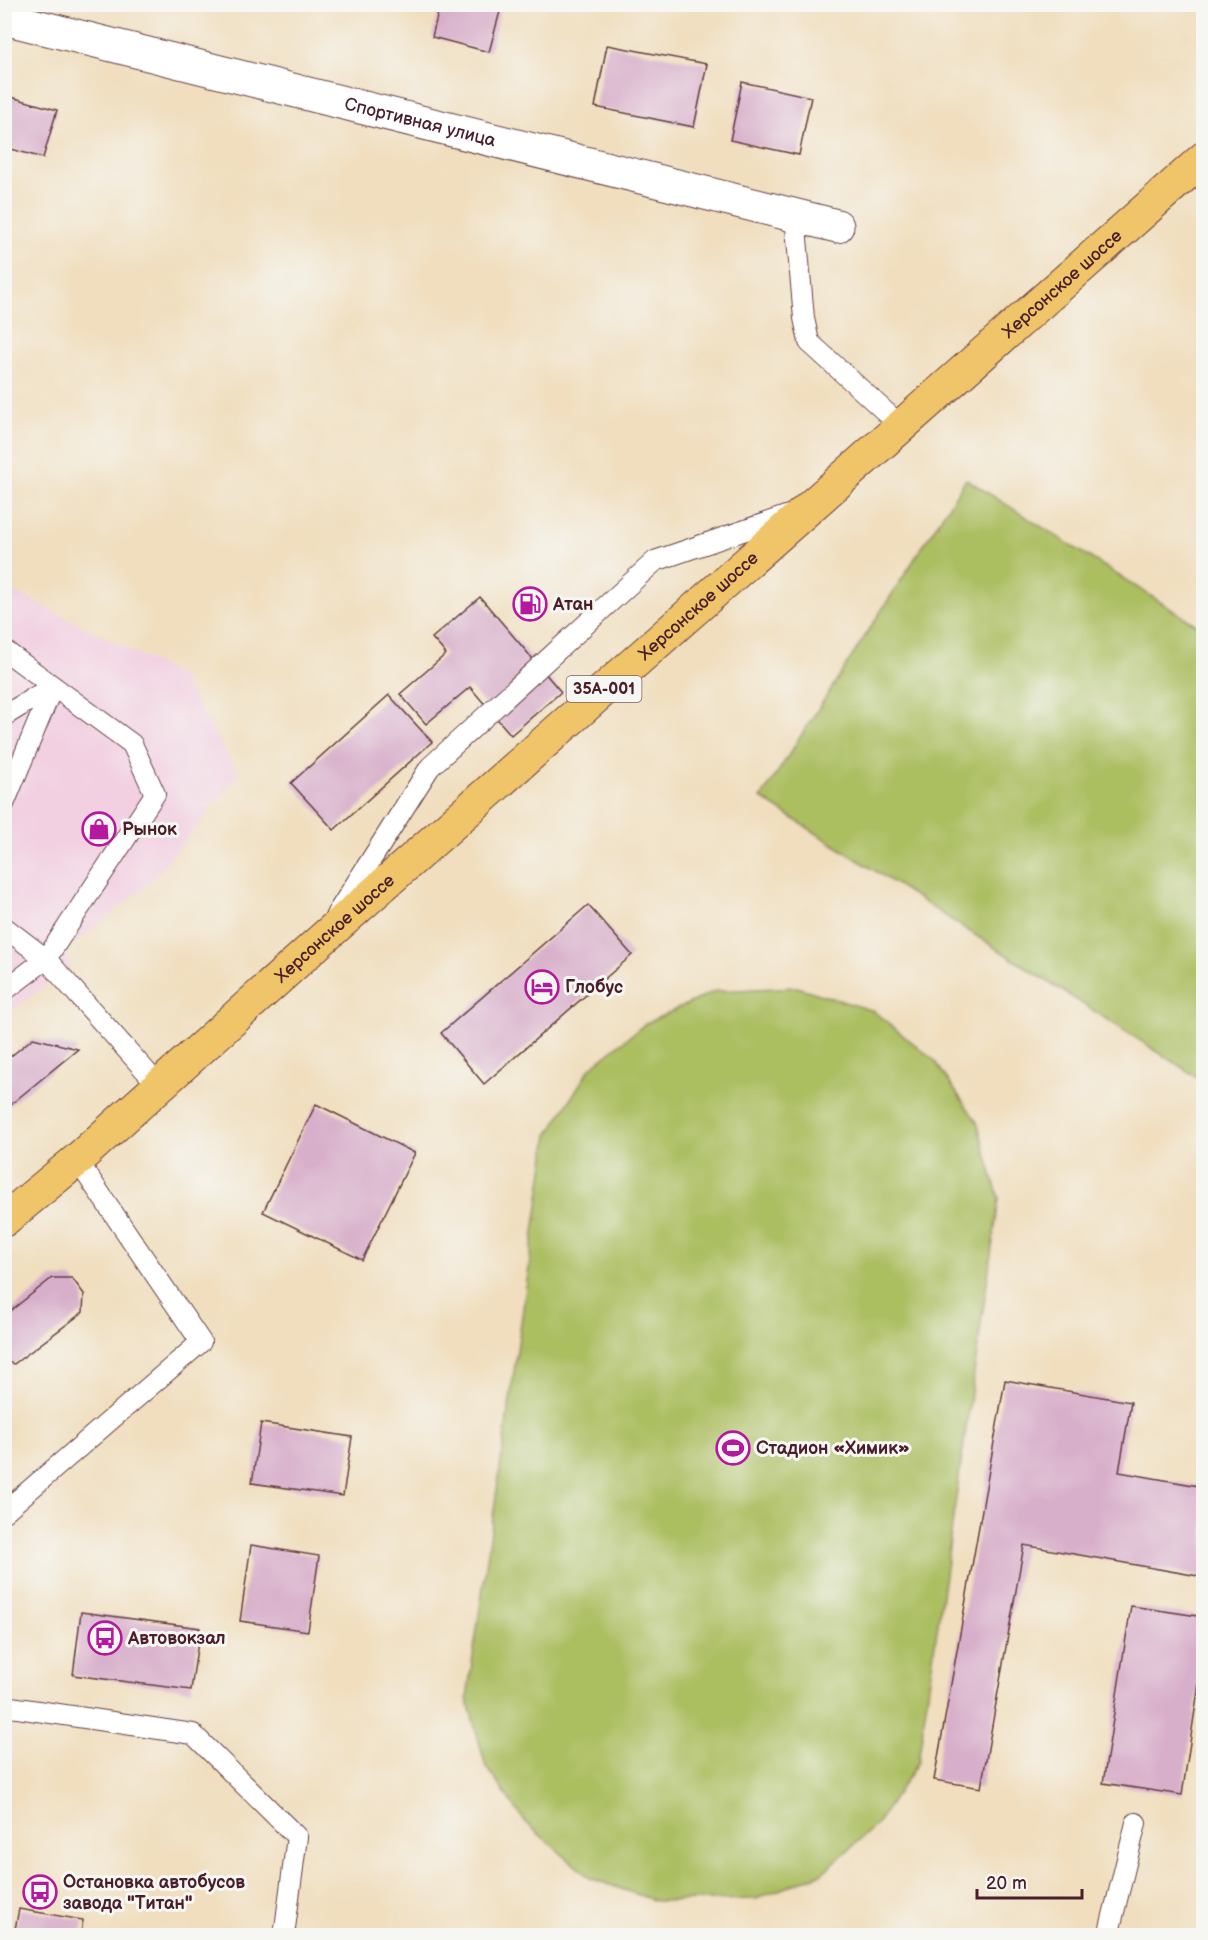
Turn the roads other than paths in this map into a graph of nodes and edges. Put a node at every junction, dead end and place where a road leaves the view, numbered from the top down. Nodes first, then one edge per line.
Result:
1 (4, 18) edge
2 (1203, 158) edge
3 (795, 216) junction
4 (837, 226) dead end
5 (901, 426) junction
6 (806, 510) junction
7 (4, 650) edge
8 (53, 686) junction
9 (4, 716) edge
10 (4, 804) edge
11 (4, 927) edge
12 (319, 942) junction
13 (46, 959) junction
14 (4, 991) edge
15 (160, 1087) junction
16 (77, 1161) junction
17 (4, 1220) edge
18 (4, 1512) edge
19 (4, 1707) edge
20 (1136, 1823) dead end
21 (284, 1935) edge
22 (1108, 1935) edge

1 - 3 street, Спортивная улица
2 - 5 highway, Херсонское шоссе / 35А-001
3 - 4 street, Спортивная улица
3 - 5 lane
5 - 6 highway, Херсонское шоссе / 35А-001
6 - 12 highway, Херсонское шоссе / 35А-001
6 - 12 lane
7 - 8 lane
8 - 9 lane
8 - 10 lane
8 - 13 lane
11 - 13 lane
12 - 15 highway, Херсонское шоссе / 35А-001
13 - 14 lane
13 - 15 lane
15 - 16 highway, Херсонское шоссе / 35А-001
16 - 17 highway, Херсонское шоссе / 35А-001
16 - 18 lane
19 - 21 lane
20 - 22 lane

